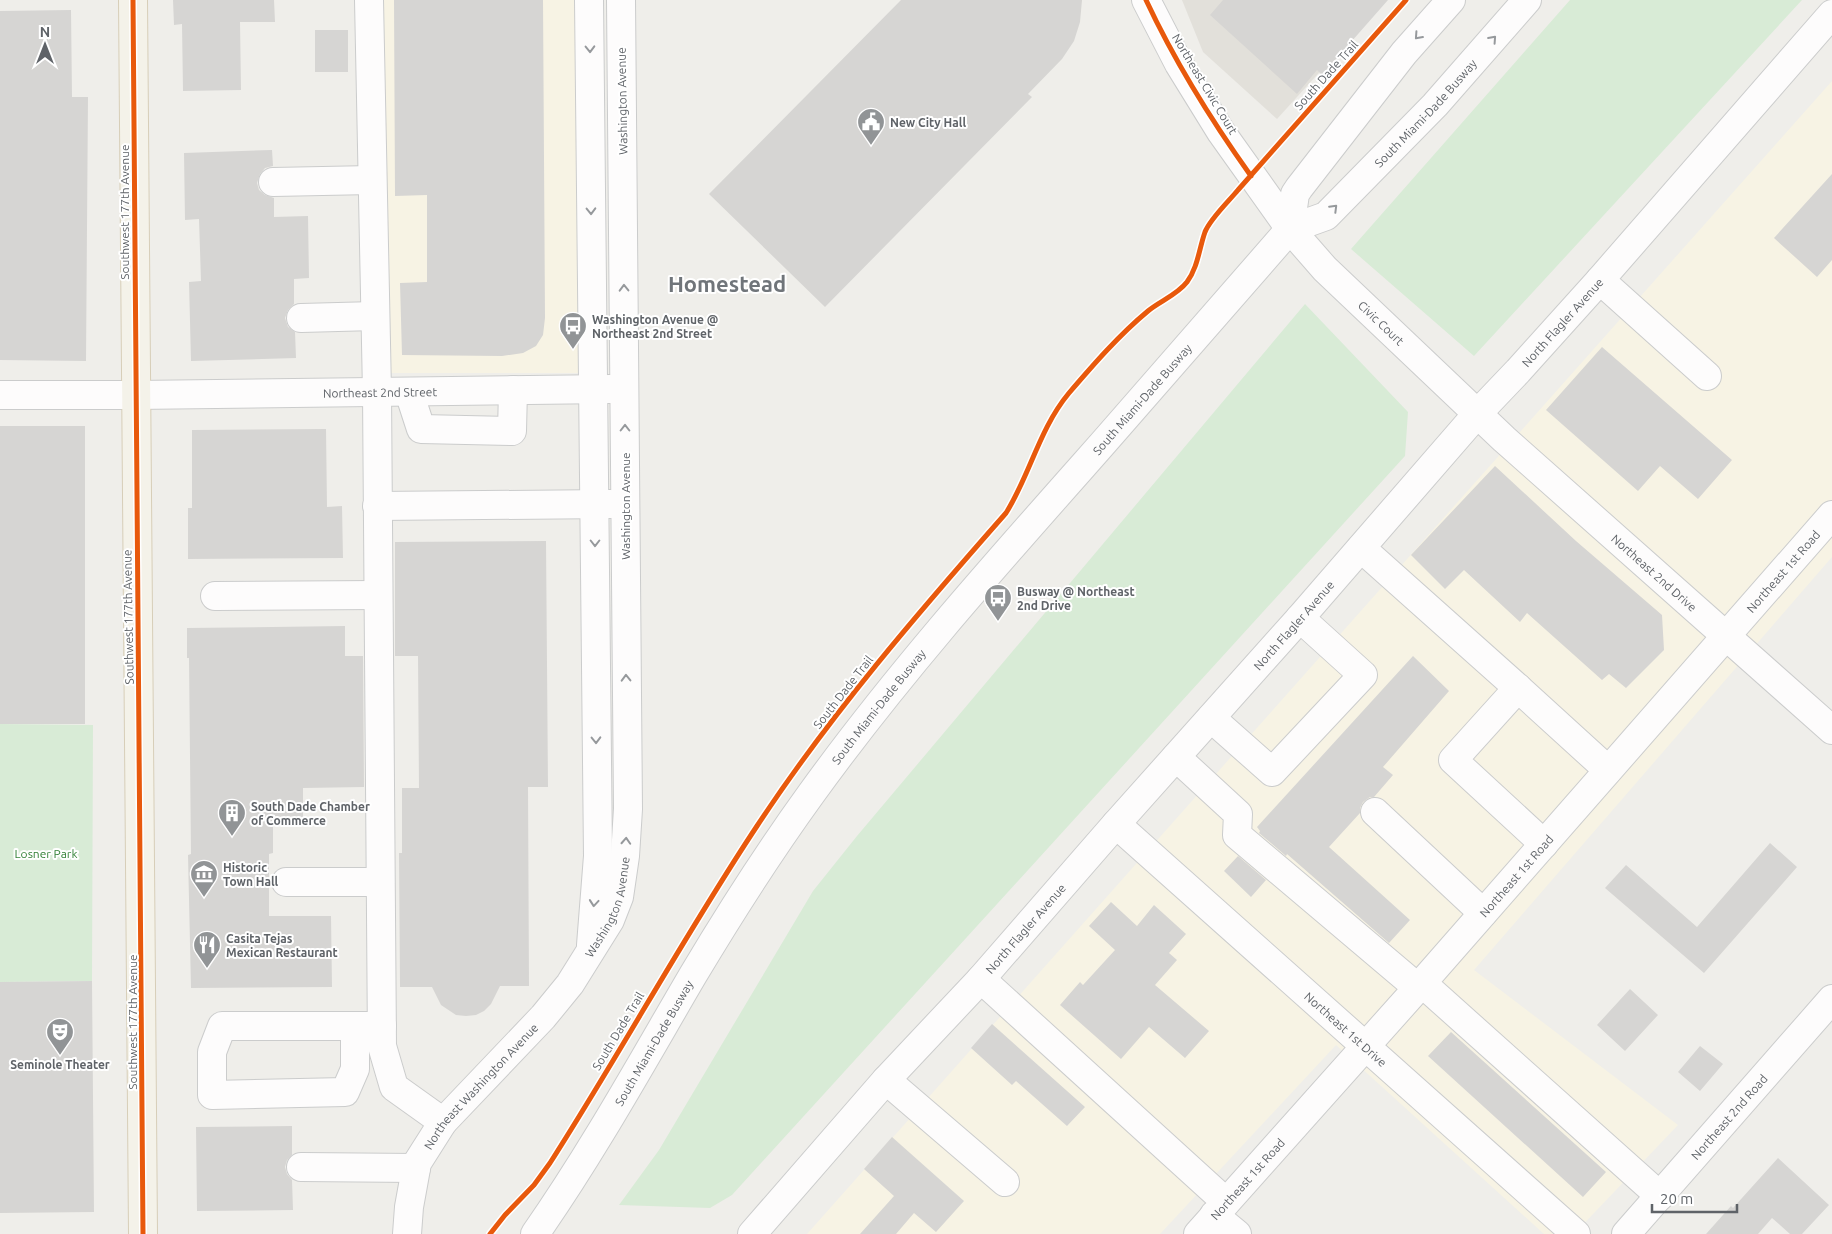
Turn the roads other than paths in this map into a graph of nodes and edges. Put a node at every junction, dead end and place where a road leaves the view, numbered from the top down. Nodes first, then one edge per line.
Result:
1 (133, 0) edge
2 (369, 0) edge
3 (589, 0) edge
4 (621, 0) edge
5 (1146, 0) edge
6 (1450, 0) edge
7 (1527, 0) edge
8 (1832, 14) edge
9 (372, 180) junction
10 (273, 182) dead end
11 (1290, 229) junction
12 (1600, 280) junction
13 (375, 316) junction
14 (301, 318) dead end
15 (1707, 376) dead end
16 (593, 389) junction
17 (625, 389) junction
18 (513, 390) junction
19 (377, 392) junction
20 (409, 392) junction
21 (0, 395) edge
22 (136, 395) junction
23 (1477, 414) junction
24 (594, 504) junction
25 (626, 504) junction
26 (378, 506) junction
27 (1832, 515) edge
28 (1361, 548) junction
29 (378, 595) junction
30 (215, 596) dead end
31 (1300, 618) junction
32 (1726, 636) junction
33 (1518, 688) junction
34 (1211, 718) junction
35 (1832, 730) edge
36 (1176, 757) junction
37 (1608, 770) junction
38 (1374, 812) dead end
39 (1116, 824) junction
40 (1544, 844) junction
41 (286, 882) dead end
42 (380, 882) junction
43 (1483, 913) junction
44 (590, 952) junction
45 (981, 979) junction
46 (1420, 986) junction
47 (1832, 999) edge
48 (368, 1026) junction
49 (1366, 1046) junction
50 (886, 1080) junction
51 (443, 1122) junction
52 (301, 1168) dead end
53 (416, 1168) junction
54 (1005, 1182) dead end
55 (1660, 1196) junction
56 (1213, 1217) edge
57 (143, 1234) edge
58 (407, 1234) edge
59 (535, 1234) edge
60 (752, 1234) edge
61 (1237, 1234) edge
62 (1576, 1234) edge
63 (1626, 1234) edge

1 - 22 main road, Southwest 177th Avenue
2 - 9 street
3 -> 16 street, Washington Avenue
17 -> 4 street, Washington Avenue
5 - 11 street, Northeast Civic Court
6 -> 11 street
11 -> 7 street, South Miami-Dade Busway
8 - 12 street, North Flagler Avenue
9 - 10 street
9 - 13 street
11 - 23 street, Civic Court
11 - 59 street, South Miami-Dade Busway
12 - 15 street
12 - 23 street, North Flagler Avenue
13 - 14 street
13 - 19 street
16 - 17 street, Northeast 2nd Street
16 - 18 street, Northeast 2nd Street
16 - 24 street, Washington Avenue
25 -> 17 street, Washington Avenue
18 - 20 street, Northeast 2nd Street
18 - 20 street
19 - 20 street, Northeast 2nd Street
19 - 22 street, Northeast 2nd Street
19 - 26 street
21 - 22 street, Northeast 2nd Street
22 - 57 main road, Southwest 177th Avenue
23 - 28 street, North Flagler Avenue
23 - 32 street, Northeast 2nd Drive
24 - 25 street
24 - 26 street
24 -> 44 street, Washington Avenue
44 -> 25 street, Washington Avenue
26 - 29 street
27 - 32 street, Northeast 1st Road
28 - 31 street, North Flagler Avenue
28 - 33 street
29 - 30 street
29 - 42 street
31 - 34 street, North Flagler Avenue
31 - 34 street
32 - 35 street, Northeast 2nd Drive
32 - 37 street, Northeast 1st Road
33 - 37 street
33 - 40 street
34 - 36 street, North Flagler Avenue
36 - 39 street, North Flagler Avenue
36 - 46 street
37 - 40 street, Northeast 1st Road
38 - 43 street
39 - 45 street, North Flagler Avenue
39 - 49 street, Northeast 1st Drive
40 - 43 street, Northeast 1st Road
41 - 42 street
42 - 48 street
43 - 46 street, Northeast 1st Road
44 - 51 street, Northeast Washington Avenue
45 - 50 street, North Flagler Avenue
45 - 56 street
46 - 49 street, Northeast 1st Road
46 - 55 street
47 - 55 street, Northeast 2nd Road
48 - 48 street
48 - 51 street
49 - 56 street, Northeast 1st Road
49 - 62 street, Northeast 1st Drive
50 - 54 street
50 - 60 street, North Flagler Avenue
51 - 53 street, Northeast Washington Avenue
52 - 53 street
53 - 58 street, Northeast Washington Avenue
55 - 63 street, Northeast 2nd Road
56 - 61 street

